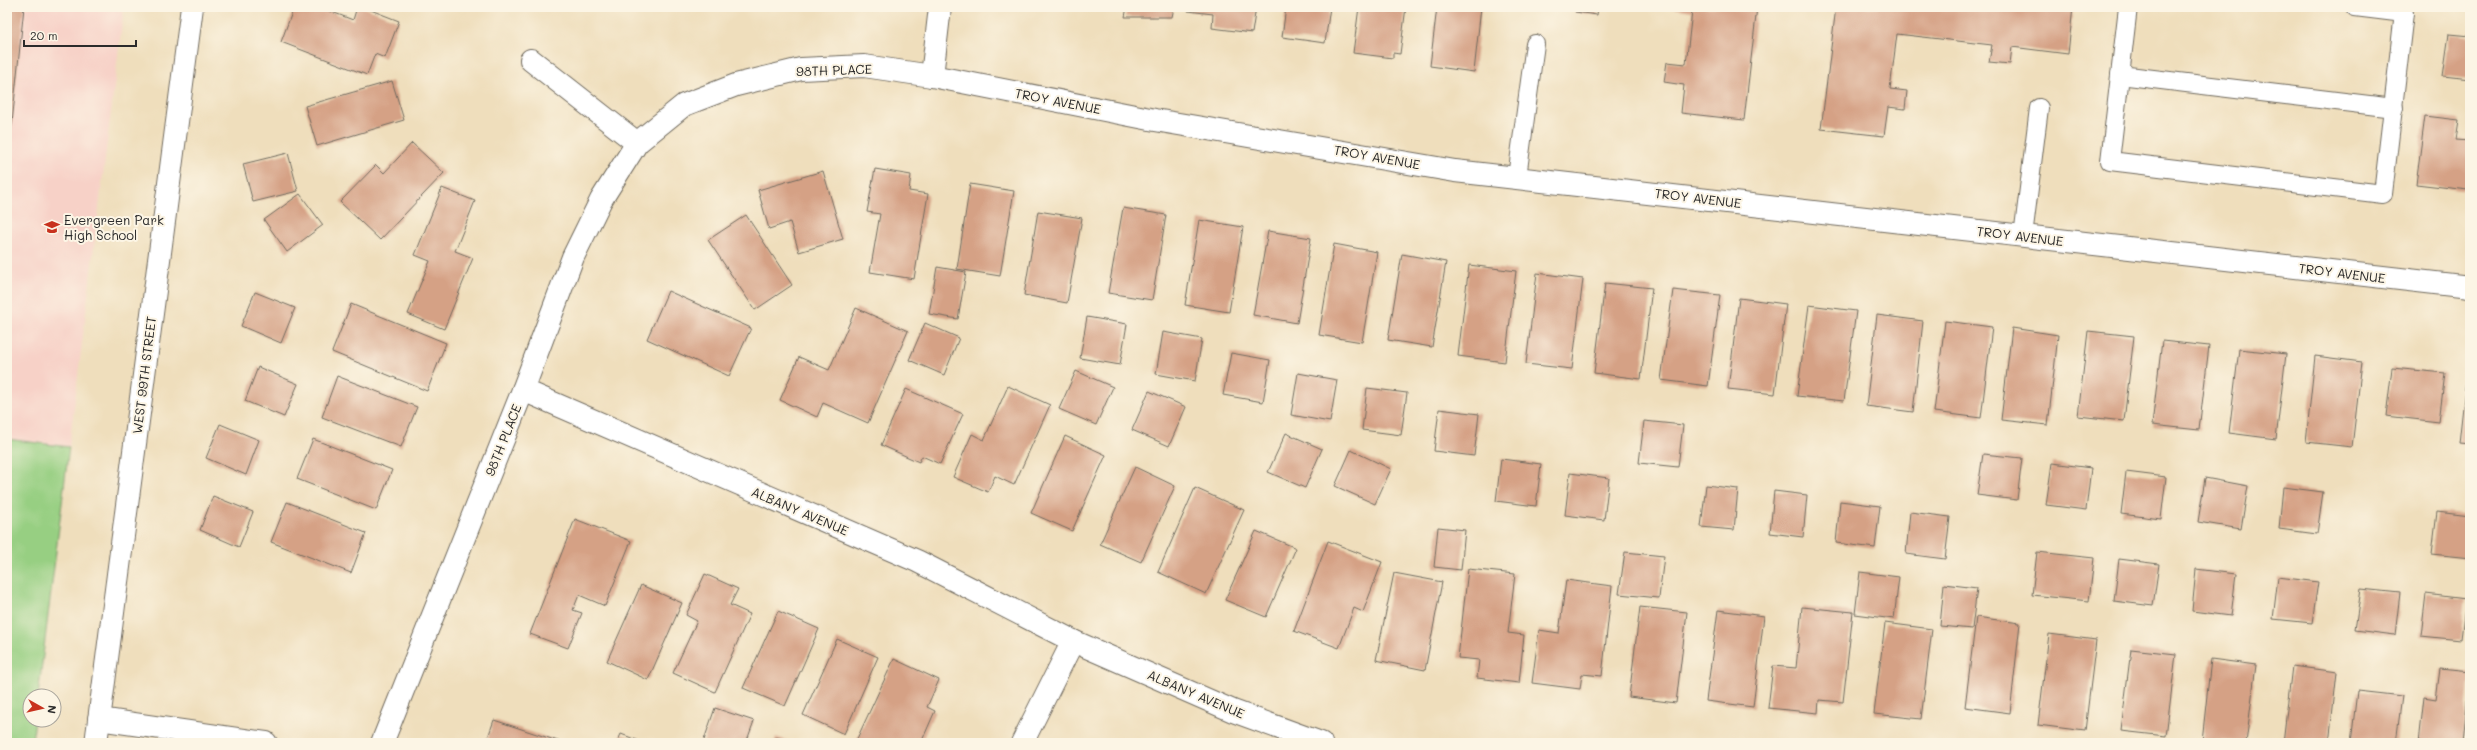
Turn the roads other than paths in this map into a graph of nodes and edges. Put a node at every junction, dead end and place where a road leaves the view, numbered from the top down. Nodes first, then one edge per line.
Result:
1 (192, 7) edge
2 (940, 7) edge
3 (2128, 7) edge
4 (2355, 7) edge
5 (2404, 10) edge
6 (1535, 44) dead end
7 (531, 60) dead end
8 (2120, 75) junction
9 (932, 76) junction
10 (2039, 108) dead end
11 (2394, 108) junction
12 (637, 143) junction
13 (1517, 178) junction
14 (2023, 236) junction
15 (2470, 287) edge
16 (523, 390) junction
17 (1073, 641) junction
18 (99, 719) junction
19 (96, 743) edge
20 (266, 743) edge
21 (382, 743) edge
22 (1022, 743) edge
23 (1321, 743) edge

1 - 18 street, WEST 99TH STREET
2 - 9 street
3 - 8 lane
4 - 5 lane
5 - 11 lane
6 - 13 lane
7 - 12 street
8 - 11 lane
8 - 11 lane
9 - 12 street, 98TH PLACE
9 - 13 street, TROY AVENUE
10 - 14 lane
12 - 16 street, 98TH PLACE
13 - 14 street, TROY AVENUE
14 - 15 street, TROY AVENUE
16 - 17 street, ALBANY AVENUE
16 - 21 street, 98TH PLACE
17 - 22 street
17 - 23 street, ALBANY AVENUE
18 - 19 street, WEST 99TH STREET
18 - 20 street

